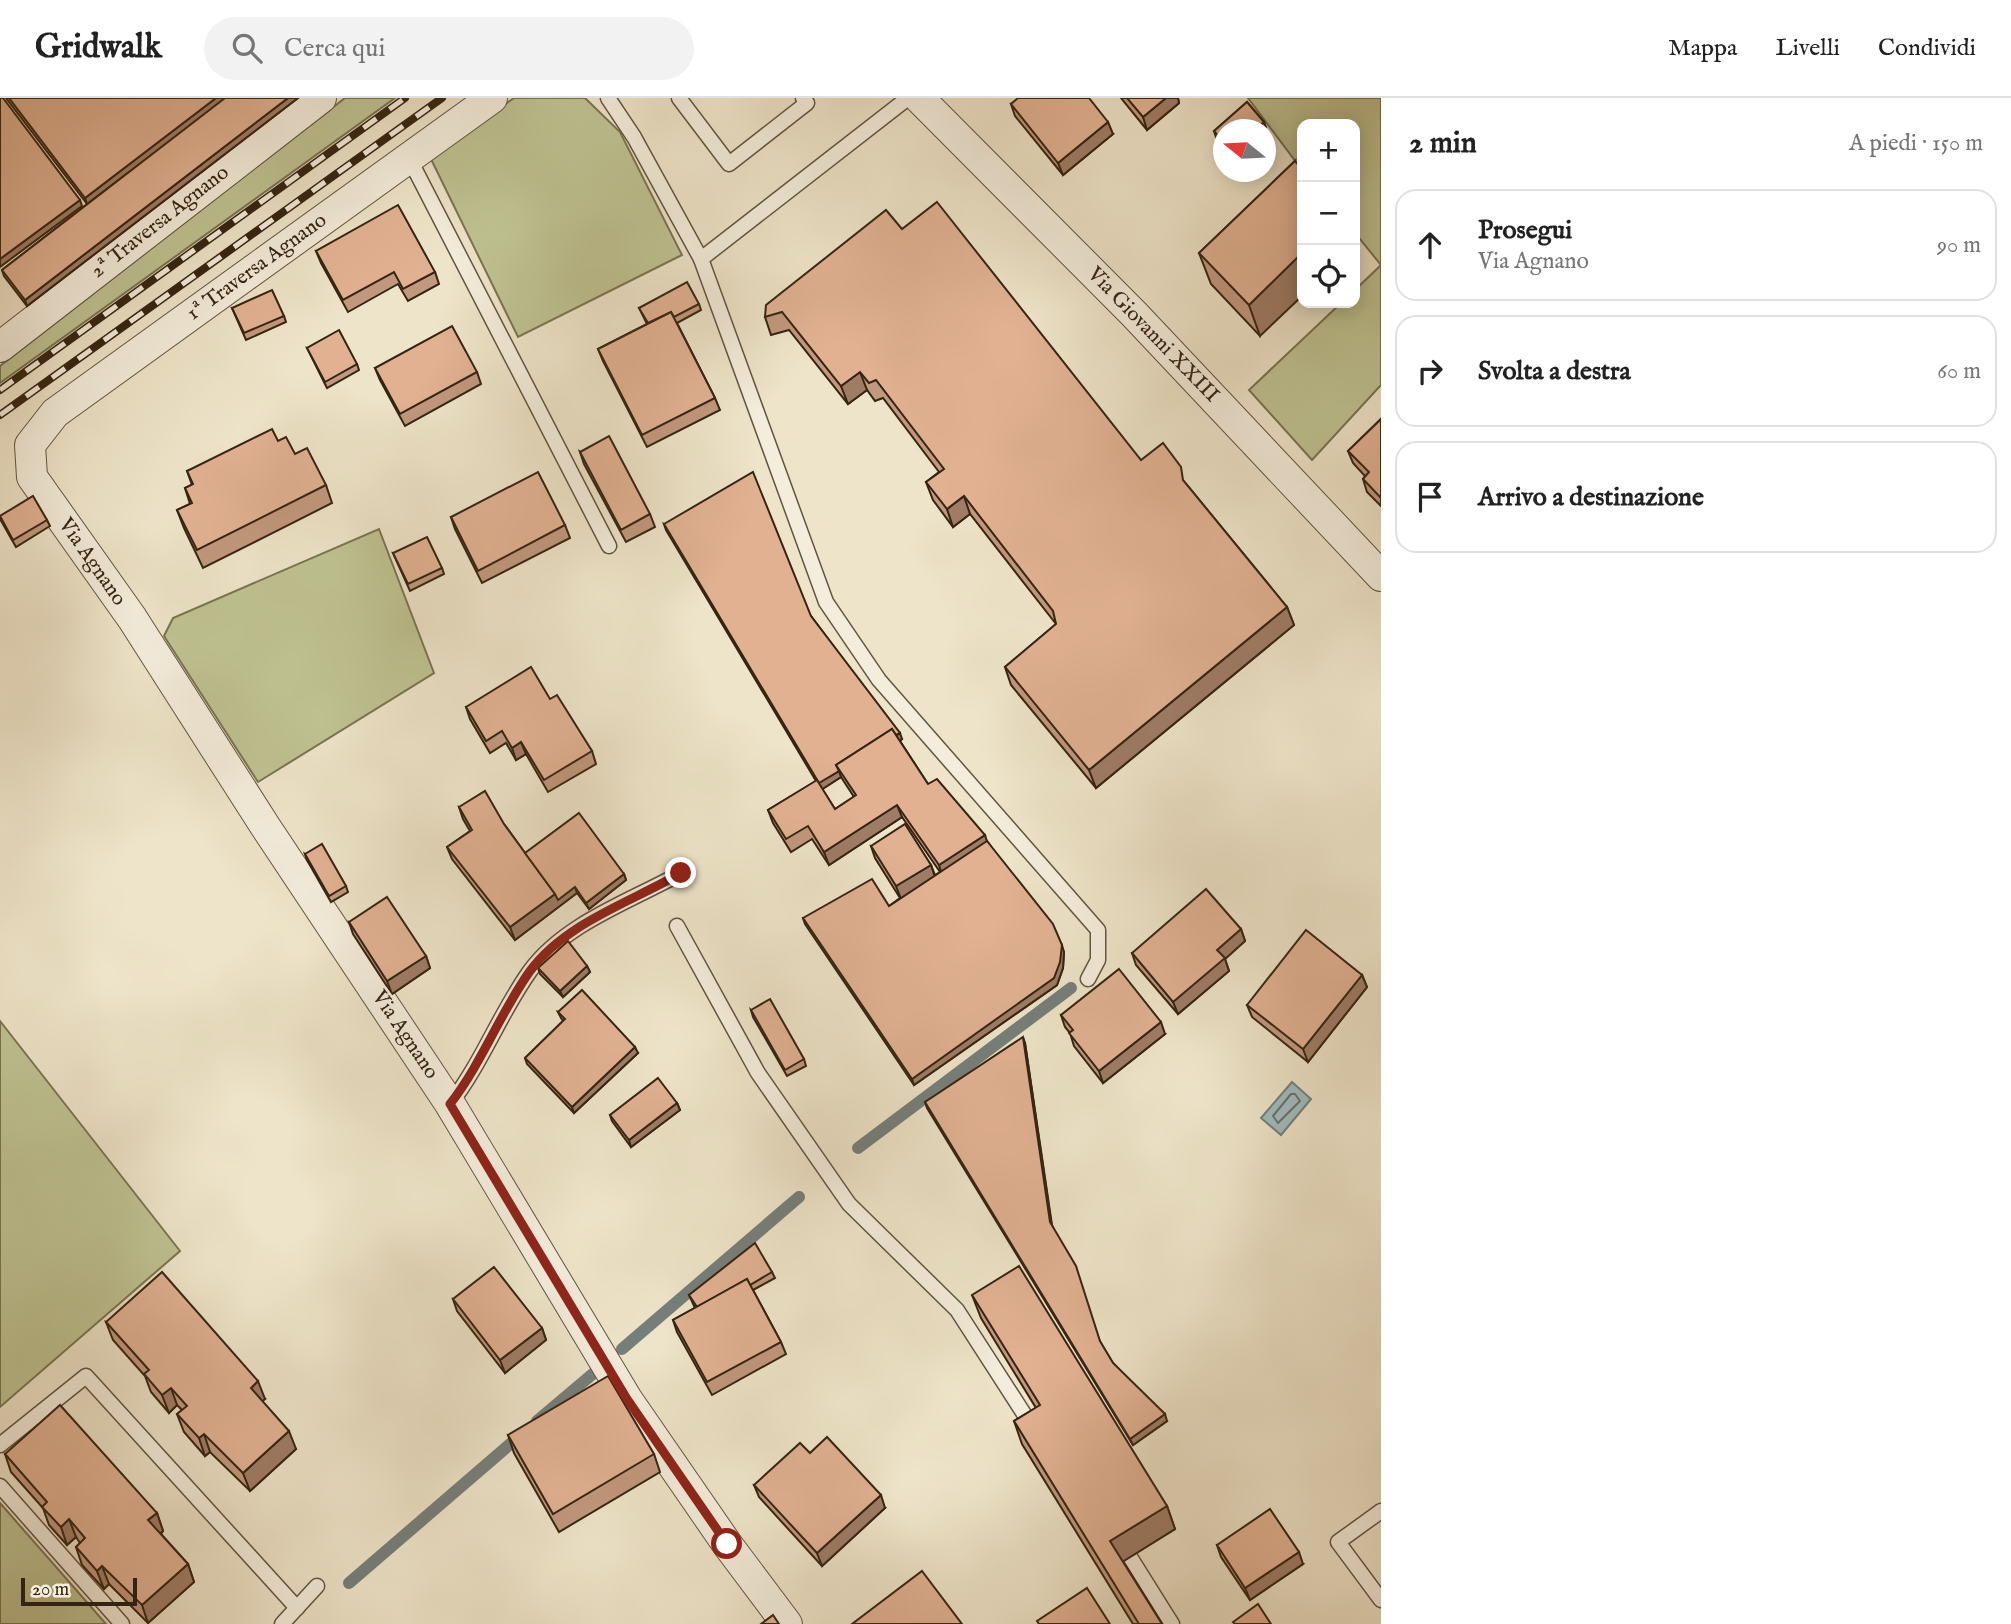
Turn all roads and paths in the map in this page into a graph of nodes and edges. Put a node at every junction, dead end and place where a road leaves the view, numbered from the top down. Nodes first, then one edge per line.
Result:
1 (321, 98) edge
2 (492, 98) edge
3 (608, 98) edge
4 (679, 98) edge
5 (803, 98) edge
6 (908, 98) edge
7 (919, 98) edge
8 (409, 158) junction
9 (701, 259) junction
10 (0, 347) edge
11 (30, 445) joint
12 (609, 546) dead end
13 (1381, 576) edge
14 (681, 873) dead end
15 (677, 926) dead end
16 (1088, 979) dead end
17 (450, 1104) junction
18 (1038, 1435) edge
19 (0, 1445) edge
20 (0, 1486) edge
21 (1381, 1511) edge
22 (1130, 1557) edge
23 (317, 1586) dead end
24 (1381, 1600) edge
25 (297, 1608) junction
26 (122, 1624) edge
27 (282, 1624) edge
28 (787, 1624) edge
29 (1172, 1624) edge

1 - 10 street, 2ª Traversa Agnano
2 - 8 street, 1ª Traversa Agnano
3 - 9 lane
4 - 5 lane
6 - 9 lane
7 - 13 street, Via Giovanni XXIII
8 - 11 street, 1ª Traversa Agnano
8 - 12 lane
9 - 16 lane
11 - 17 street, Via Agnano
14 - 17 lane
15 - 18 lane
17 - 28 street, Via Agnano
19 - 25 lane
20 - 26 lane
21 - 24 lane
22 - 29 lane
23 - 25 lane
25 - 27 lane

